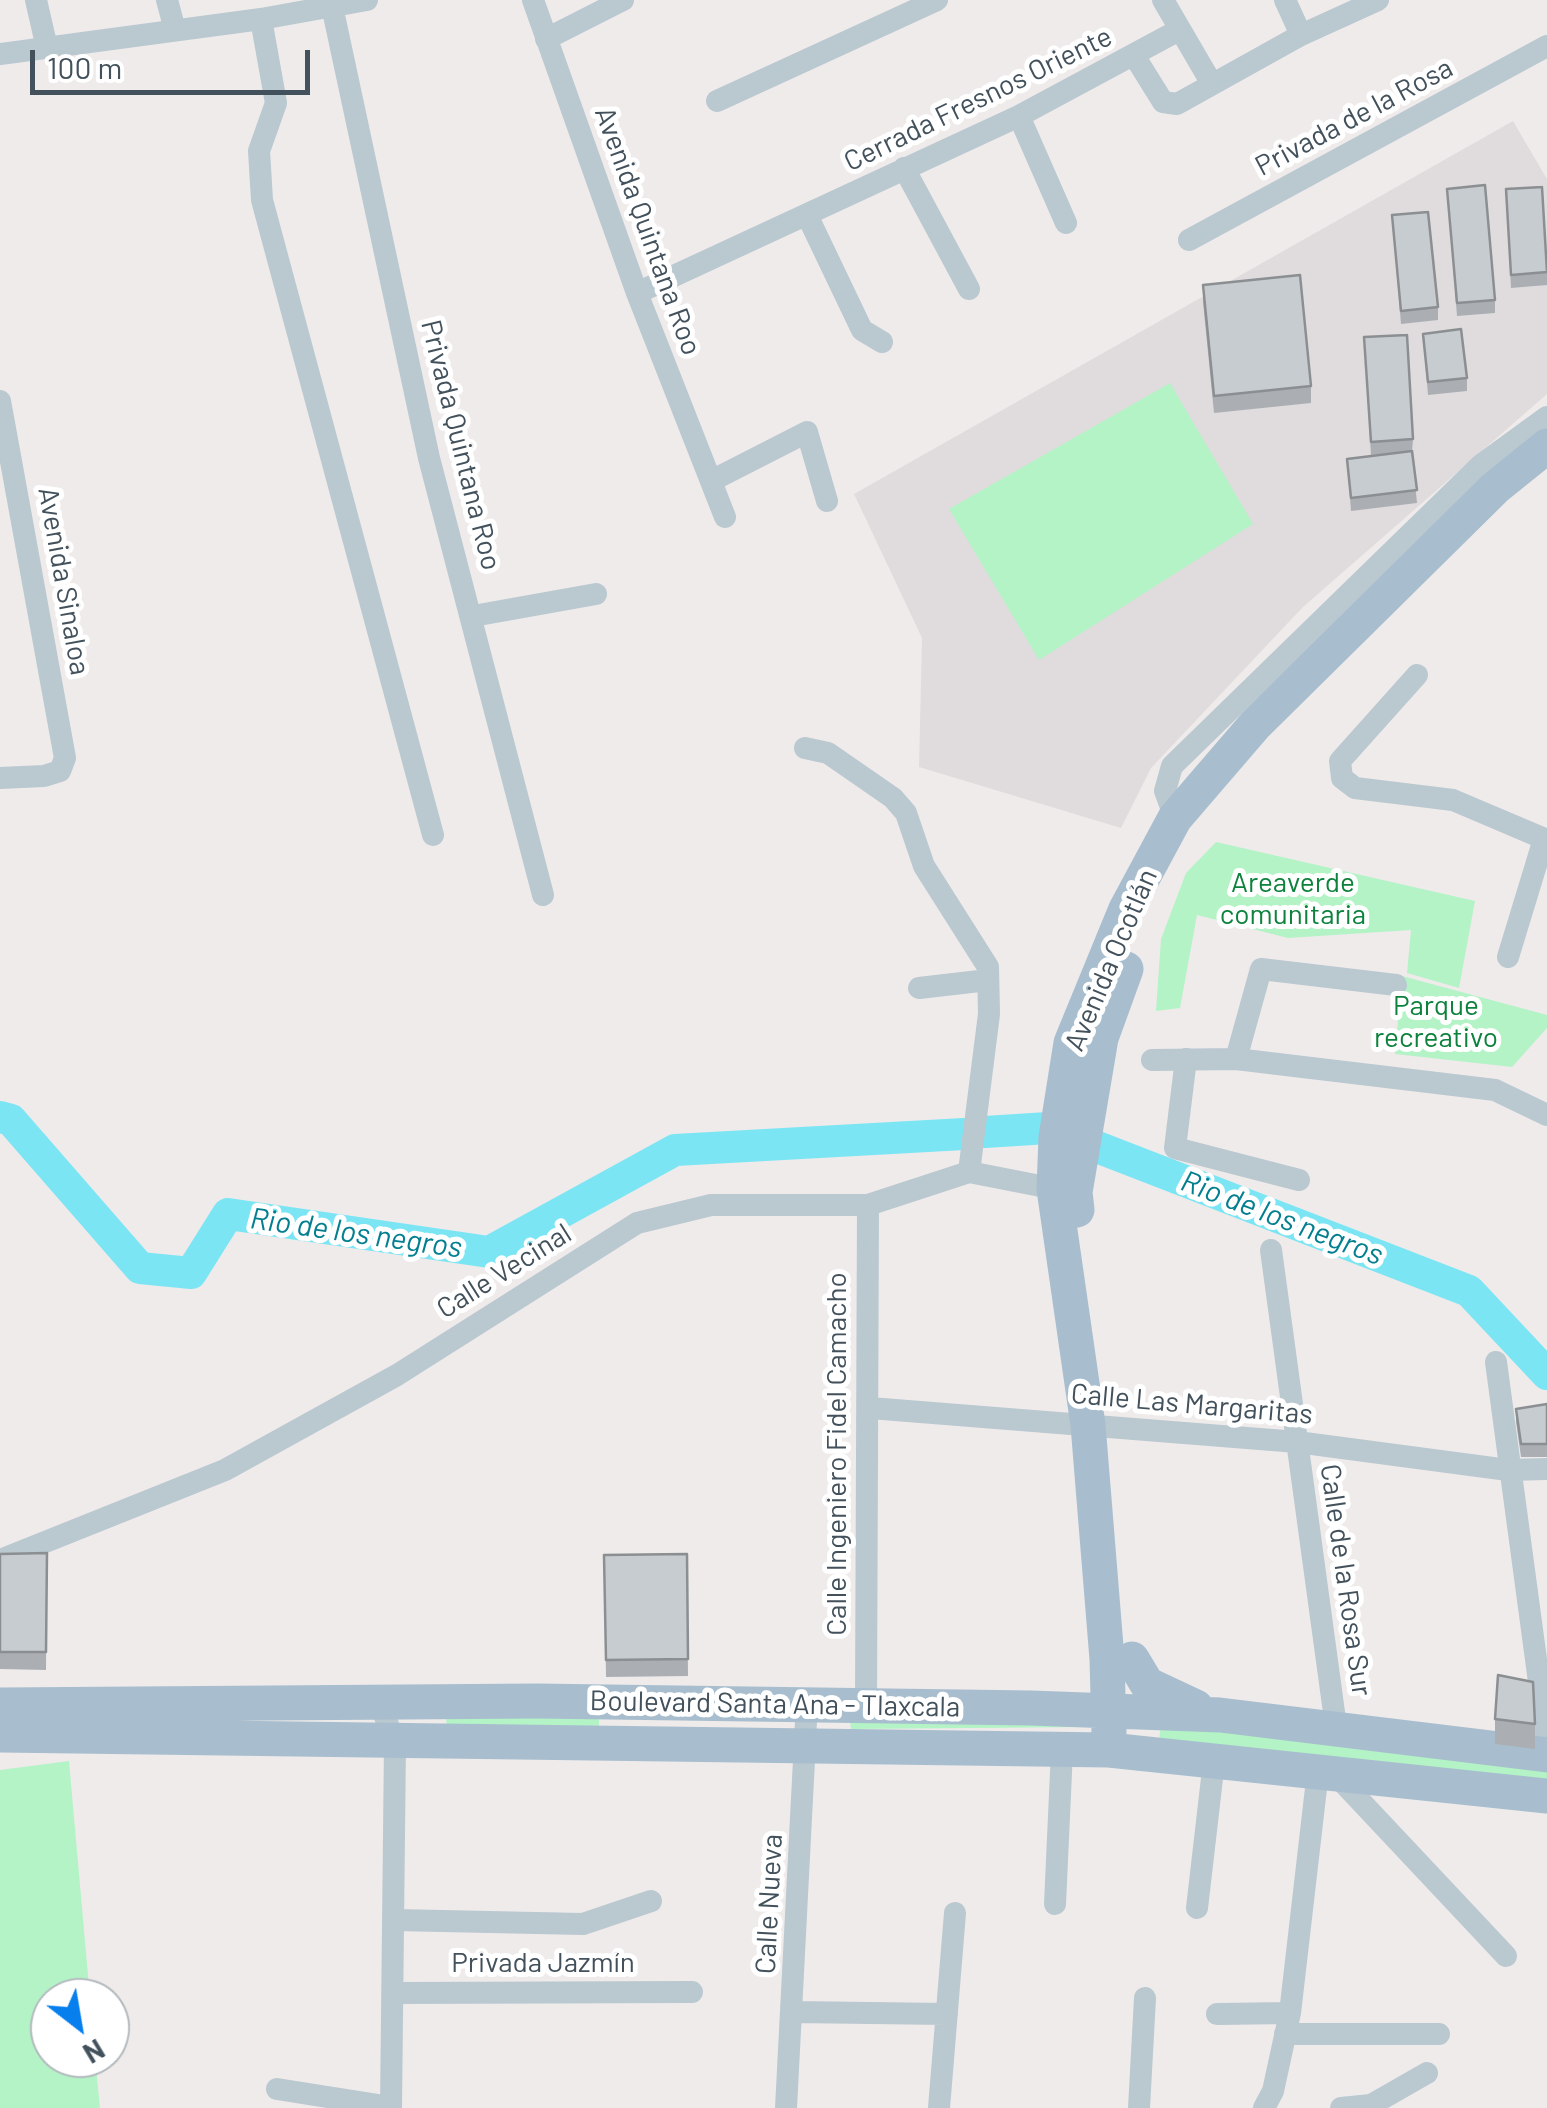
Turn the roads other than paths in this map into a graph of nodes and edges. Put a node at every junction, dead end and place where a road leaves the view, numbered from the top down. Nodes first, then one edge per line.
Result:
1 (36, 0) edge
2 (167, 0) edge
3 (367, 0) edge
4 (533, 0) edge
5 (623, 0) edge
6 (936, 0) edge
7 (1163, 0) edge
8 (1285, 0) edge
9 (1378, 0) edge
10 (332, 6) junction
11 (261, 20) junction
12 (175, 30) junction
13 (1180, 30) junction
14 (1300, 35) junction
15 (546, 39) junction
16 (1547, 46) edge
17 (47, 48) junction
18 (0, 54) edge
19 (1135, 56) junction
20 (1212, 84) junction
21 (717, 101) dead end
22 (1020, 116) junction
23 (904, 168) junction
24 (808, 215) junction
25 (1066, 223) dead end
26 (1189, 240) dead end
27 (969, 289) dead end
28 (637, 294) junction
29 (882, 342) dead end
30 (0, 401) edge
31 (1547, 416) edge
32 (1547, 446) edge
33 (5, 450) edge
34 (1547, 476) edge
35 (711, 481) junction
36 (827, 501) dead end
37 (725, 518) dead end
38 (596, 594) dead end
39 (473, 616) junction
40 (1417, 675) dead end
41 (806, 748) dead end
42 (0, 778) edge
43 (1175, 818) junction
44 (432, 835) dead end
45 (1546, 840) edge
46 (544, 894) dead end
47 (1508, 957) dead end
48 (988, 980) junction
49 (1396, 986) dead end
50 (920, 988) dead end
51 (1186, 1059) junction
52 (1236, 1059) junction
53 (1152, 1060) dead end
54 (1075, 1109) junction
55 (1547, 1115) edge
56 (969, 1172) junction
57 (1299, 1180) dead end
58 (1065, 1191) junction
59 (868, 1204) junction
60 (1272, 1250) dead end
61 (1496, 1362) dead end
62 (870, 1408) junction
63 (1098, 1426) junction
64 (1297, 1442) junction
65 (1547, 1469) edge
66 (1508, 1470) junction
67 (0, 1560) edge
68 (1119, 1659) junction
69 (378, 1701) junction
70 (637, 1701) junction
71 (807, 1702) junction
72 (866, 1703) junction
73 (0, 1705) edge
74 (1031, 1708) junction
75 (1120, 1714) junction
76 (1220, 1715) junction
77 (1336, 1727) junction
78 (0, 1734) edge
79 (1547, 1741) edge
80 (395, 1743) junction
81 (638, 1746) junction
82 (807, 1748) junction
83 (1062, 1750) junction
84 (1121, 1751) junction
85 (1547, 1755) edge
86 (1214, 1761) junction
87 (1326, 1772) junction
88 (1547, 1796) edge
89 (651, 1901) dead end
90 (1055, 1904) dead end
91 (1196, 1908) dead end
92 (955, 1913) dead end
93 (396, 1920) junction
94 (1506, 1956) dead end
95 (692, 1992) dead end
96 (394, 1993) junction
97 (1145, 1998) dead end
98 (794, 2012) junction
99 (946, 2014) junction
100 (1217, 2014) dead end
101 (1288, 2024) junction
102 (1438, 2034) dead end
103 (1427, 2073) dead end
104 (277, 2089) dead end
105 (391, 2107) edge
106 (786, 2108) edge
107 (939, 2108) edge
108 (1139, 2108) edge
109 (1264, 2108) edge
110 (1341, 2108) edge

1 - 17 street
2 - 12 street
3 - 10 street
4 - 15 street, Avenida Quintana Roo
5 - 15 street
6 - 21 street
7 - 13 street
8 - 14 street
9 - 14 street
10 - 11 street
10 - 39 street, Privada Quintana Roo
11 - 12 street
11 - 44 street
12 - 17 street
13 - 19 street, Cerrada Fresnos Oriente
13 - 20 street
14 - 20 street
15 - 28 street, Avenida Quintana Roo
16 - 26 street, Privada de la Rosa
17 - 18 street
19 - 20 street
19 - 22 street, Cerrada Fresnos Oriente
22 - 23 street, Cerrada Fresnos Oriente
22 - 25 street
23 - 24 street, Cerrada Fresnos Oriente
23 - 27 street
24 - 28 street, Cerrada Fresnos Oriente
24 - 29 street
28 - 35 street, Avenida Quintana Roo
30 - 33 street, Avenida Sinaloa
31 - 43 street
32 - 43 main road, Avenida Ocotlán
33 - 42 street, Avenida Sinaloa
34 - 54 main road, Avenida Ocotlán
35 - 36 street
35 - 37 street, Avenida Quintana Roo
38 - 39 street
39 - 46 street, Privada Quintana Roo
40 - 45 street
41 - 48 street
43 - 54 main road, Avenida Ocotlán
45 - 47 street
48 - 50 street
48 - 56 street
49 - 52 street
51 - 52 street
51 - 53 street
51 - 57 street
52 - 55 street
54 - 58 main road, Avenida Ocotlán
56 - 58 street, Calle Vecinal
56 - 59 street, Calle Vecinal
58 - 63 main road, Avenida Ocotlán
59 - 62 street, Calle Ingeniero Fidel Camacho
59 - 67 street, Calle Vecinal
60 - 64 street, Calle de la Rosa Sur
61 - 66 street
62 - 63 street, Calle Las Margaritas
62 - 72 street, Calle Ingeniero Fidel Camacho
63 - 64 street, Calle Las Margaritas
63 - 68 main road, Avenida Ocotlán
64 - 66 street, Calle Las Margaritas
64 - 77 street, Calle de la Rosa Sur
65 - 66 street, Calle Las Margaritas
66 - 79 street
68 - 74 main road
68 - 75 main road, Avenida Ocotlán
68 - 76 main road
69 - 70 main road, Boulevard Santa Ana - Tlaxcala
69 - 73 main road, Boulevard Santa Ana - Tlaxcala
69 - 80 street
70 - 71 main road, Boulevard Santa Ana - Tlaxcala
70 - 81 main road
71 - 72 main road, Boulevard Santa Ana - Tlaxcala
71 - 82 street, Calle Nueva
72 - 74 main road, Boulevard Santa Ana - Tlaxcala
74 - 75 main road, Boulevard Santa Ana - Tlaxcala
75 - 76 main road, Boulevard Santa Ana - Tlaxcala
75 - 84 main road, Avenida Ocotlán
76 - 77 main road, Boulevard Santa Ana - Tlaxcala
77 - 85 main road, Boulevard Santa Ana - Tlaxcala
78 - 80 main road, Boulevard Santa Ana - Tlaxcala
80 - 81 main road, Boulevard Santa Ana - Tlaxcala
80 - 93 street
81 - 82 main road, Boulevard Santa Ana - Tlaxcala
82 - 83 main road, Boulevard Santa Ana - Tlaxcala
82 - 98 street, Calle Nueva
83 - 84 main road, Boulevard Santa Ana - Tlaxcala
83 - 90 street
84 - 86 main road, Boulevard Santa Ana - Tlaxcala
86 - 87 main road, Boulevard Santa Ana - Tlaxcala
86 - 91 street
87 - 88 main road, Boulevard Santa Ana - Tlaxcala
87 - 94 street
87 - 101 street
89 - 93 street
92 - 99 street
93 - 96 street
95 - 96 street, Privada Jazmín
96 - 105 street
97 - 108 street
98 - 99 street
98 - 106 street, Calle Nueva
99 - 107 street
100 - 101 street
101 - 102 street
101 - 109 street
103 - 110 street
104 - 105 street

